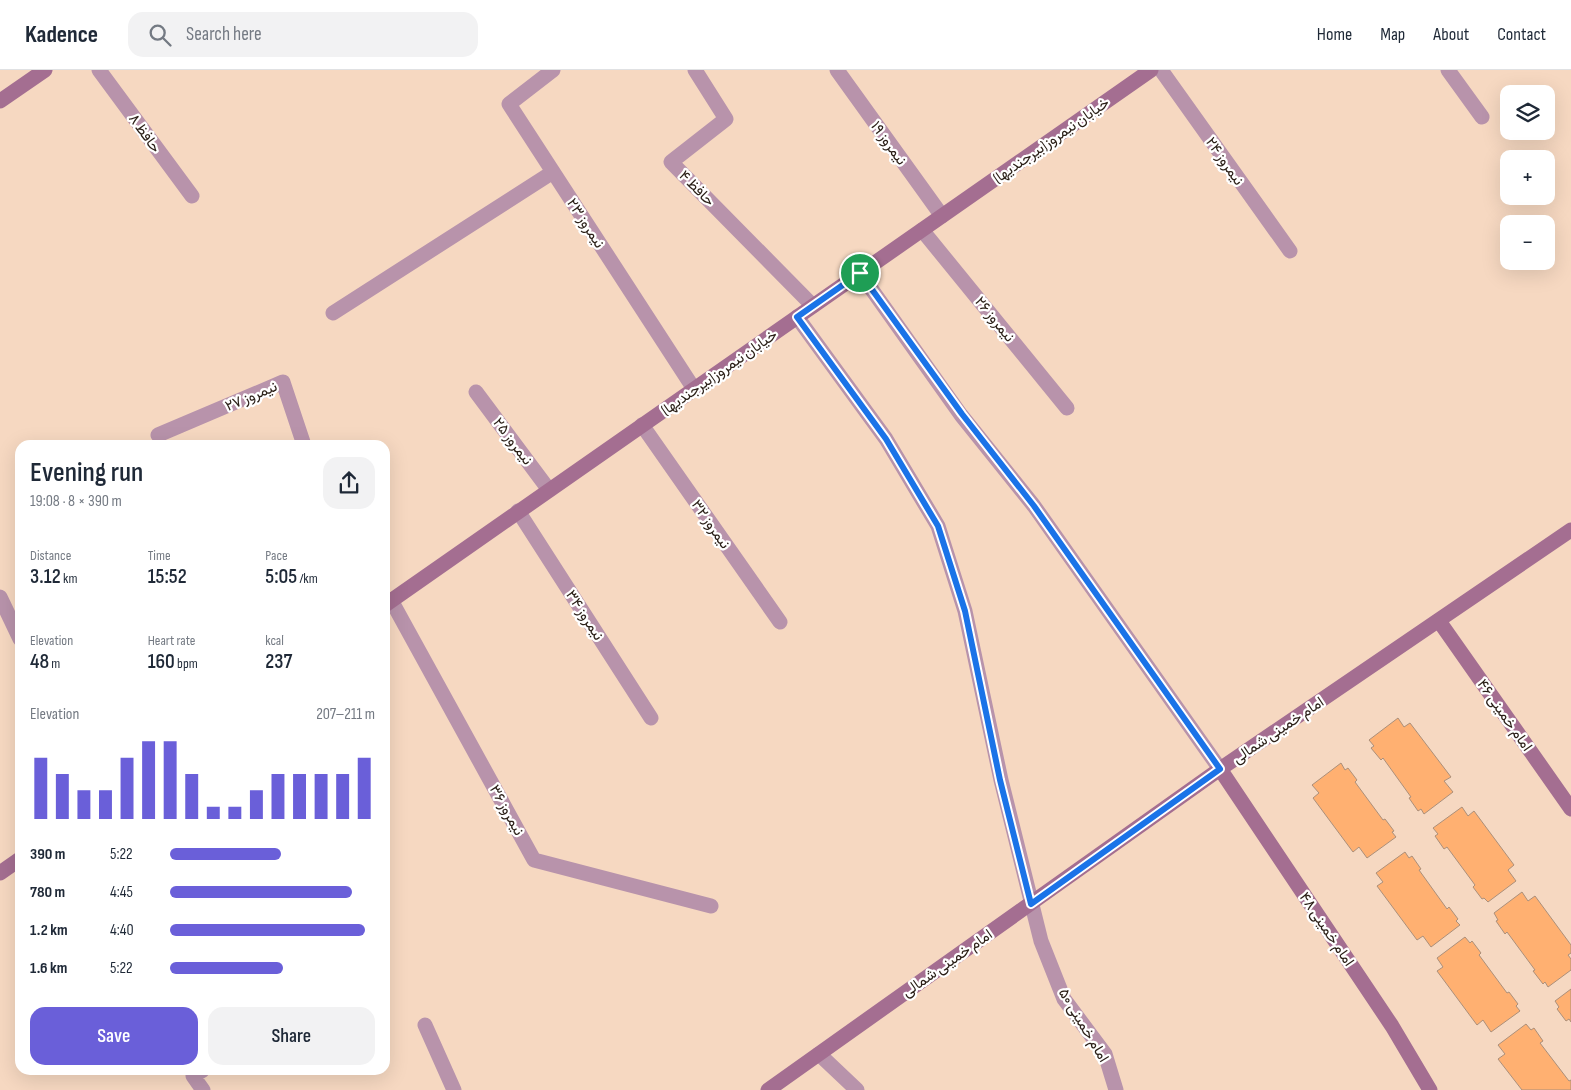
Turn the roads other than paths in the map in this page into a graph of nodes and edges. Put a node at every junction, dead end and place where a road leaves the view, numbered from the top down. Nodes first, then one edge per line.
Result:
1 (45, 70) edge
2 (99, 70) edge
3 (553, 70) edge
4 (695, 70) edge
5 (837, 70) edge
6 (1151, 70) edge
7 (1160, 70) edge
8 (1448, 70) edge
9 (0, 100) edge
10 (1482, 117) dead end
11 (553, 172) junction
12 (192, 196) dead end
13 (942, 216) junction
14 (922, 230) junction
15 (1290, 251) dead end
16 (860, 273) junction
17 (813, 306) junction
18 (333, 313) dead end
19 (797, 317) junction
20 (694, 389) junction
21 (476, 392) dead end
22 (1067, 408) dead end
23 (642, 425) junction
24 (158, 435) dead end
25 (302, 440) edge
26 (549, 490) junction
27 (518, 512) junction
28 (1571, 530) edge
29 (0, 597) edge
30 (390, 602) edge
31 (390, 607) edge
32 (1439, 621) junction
33 (780, 622) dead end
34 (15, 628) edge
35 (651, 718) dead end
36 (1220, 769) junction
37 (1571, 810) edge
38 (15, 862) edge
39 (0, 873) edge
40 (1031, 904) junction
41 (711, 906) dead end
42 (425, 1025) dead end
43 (819, 1054) junction
44 (195, 1075) edge
45 (202, 1090) edge
46 (454, 1090) edge
47 (768, 1090) edge
48 (857, 1090) edge
49 (1116, 1090) edge
50 (1430, 1090) edge

1 - 9 street
2 - 12 street, حافظ ۸
3 - 11 street, نیمروز ۲۳
4 - 17 street, حافظ ۴
5 - 13 street, نیمروز ۱۹
6 - 13 street, خیابان نیمروز(بیرجندیها)
7 - 15 street, نیمروز ۲۴
8 - 10 street
11 - 18 street
11 - 20 street, نیمروز ۲۳
13 - 14 street, خیابان نیمروز(بیرجندیها)
14 - 16 street, خیابان نیمروز(بیرجندیها)
14 - 22 street, نیمروز ۲۶
16 - 17 street, خیابان نیمروز(بیرجندیها)
16 - 36 street
17 - 19 street, خیابان نیمروز(بیرجندیها)
19 - 20 street, خیابان نیمروز(بیرجندیها)
19 - 40 street, امام خمینی ۵۰
20 - 23 street, خیابان نیمروز(بیرجندیها)
21 - 26 street, نیمروز ۲۵
23 - 26 street, خیابان نیمروز(بیرجندیها)
23 - 33 street, نیمروز ۳۲
24 - 25 street, نیمروز ۲۷
26 - 27 street, خیابان نیمروز(بیرجندیها)
27 - 30 street, خیابان نیمروز(بیرجندیها)
27 - 35 street, نیمروز ۳۴
28 - 32 street, امام خمینی شمالی
29 - 34 street
31 - 41 street, نیمروز ۳۶
32 - 36 street, امام خمینی شمالی
32 - 37 street, امام خمینی ۴۶
36 - 40 street, امام خمینی شمالی
36 - 50 street, امام خمینی ۴۸
38 - 39 street
40 - 43 street, امام خمینی شمالی
40 - 49 street, امام خمینی ۵۰
42 - 46 street
43 - 47 street, امام خمینی شمالی
43 - 48 street
44 - 45 street

